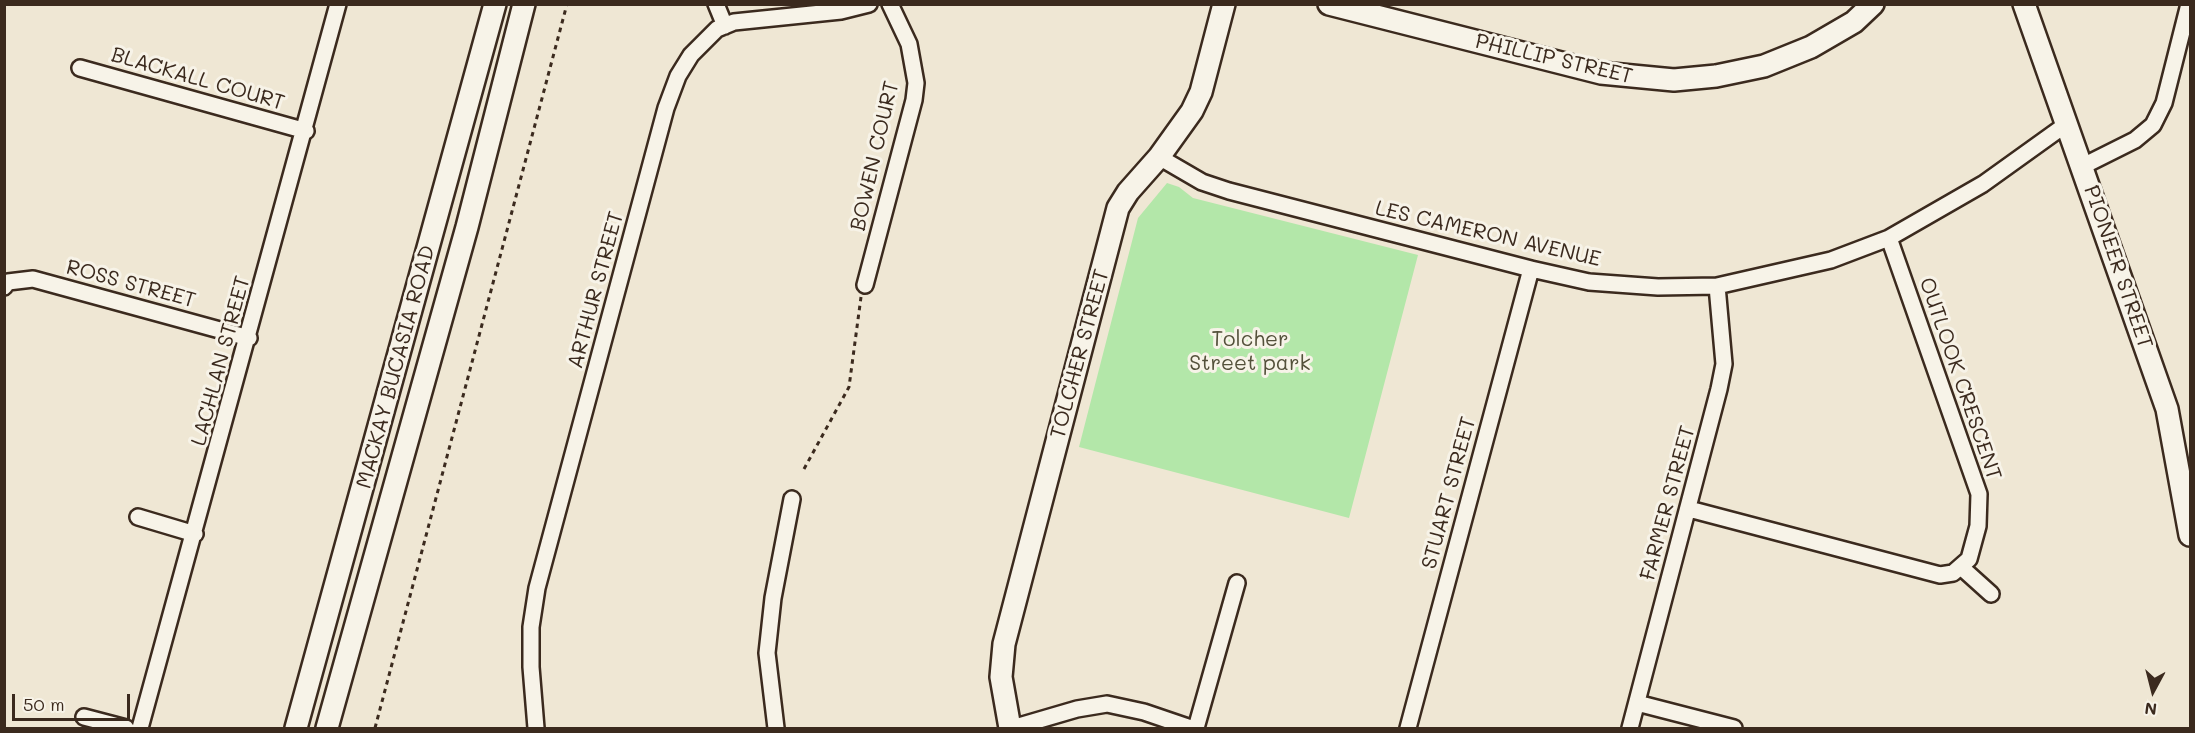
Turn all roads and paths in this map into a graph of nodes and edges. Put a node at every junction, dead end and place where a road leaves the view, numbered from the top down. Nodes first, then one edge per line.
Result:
1 (338, 4) edge
2 (495, 4) edge
3 (524, 4) edge
4 (567, 4) edge
5 (716, 4) edge
6 (869, 4) edge
7 (890, 4) edge
8 (1224, 4) edge
9 (1329, 4) edge
10 (1873, 4) edge
11 (2024, 4) edge
12 (2189, 4) edge
13 (725, 26) junction
14 (80, 68) dead end
15 (2068, 123) junction
16 (306, 131) junction
17 (1159, 157) junction
18 (2083, 166) junction
19 (1889, 238) junction
20 (1531, 269) junction
21 (6, 282) edge
22 (865, 285) joint
23 (1717, 286) junction
24 (249, 338) junction
25 (804, 469) dead end
26 (792, 499) dead end
27 (1689, 509) junction
28 (138, 517) dead end
29 (195, 534) junction
30 (2190, 536) edge
31 (1961, 567) junction
32 (1237, 583) dead end
33 (1990, 594) dead end
34 (1637, 703) junction
35 (84, 717) dead end
36 (126, 729) edge
37 (140, 729) edge
38 (296, 729) edge
39 (327, 729) edge
40 (375, 729) edge
41 (536, 729) edge
42 (776, 729) edge
43 (1011, 729) edge
44 (1191, 729) edge
45 (1196, 729) edge
46 (1408, 729) edge
47 (1630, 729) edge
48 (1734, 729) edge

1 - 16 street, LACHLAN STREET
2 - 38 street, MACKAY BUCASIA ROAD
3 - 39 street, MACKAY BUCASIA ROAD
4 - 40 path
5 - 13 street
6 - 13 street, ARTHUR STREET
7 - 22 street, BOWEN COURT
8 - 17 street, TOLCHER STREET
9 - 10 street, PHILLIP STREET
11 - 15 street, PIONEER STREET
12 - 18 street
13 - 41 street, ARTHUR STREET
14 - 16 street, BLACKALL COURT
15 - 18 street, PIONEER STREET
15 - 19 street, LES CAMERON AVENUE
16 - 24 street, LACHLAN STREET
17 - 20 street, LES CAMERON AVENUE
17 - 43 street, TOLCHER STREET
18 - 30 street, PIONEER STREET
19 - 23 street, LES CAMERON AVENUE
19 - 31 street, OUTLOOK CRESCENT
20 - 23 street, LES CAMERON AVENUE
20 - 46 street, STUART STREET
21 - 24 street, ROSS STREET
22 - 25 path
23 - 27 street, FARMER STREET
24 - 29 street, LACHLAN STREET
26 - 42 street
27 - 31 street
27 - 34 street, FARMER STREET
28 - 29 street
29 - 37 street, LACHLAN STREET
31 - 33 street
32 - 45 street
34 - 47 street, FARMER STREET
34 - 48 street
35 - 36 street
43 - 44 street

